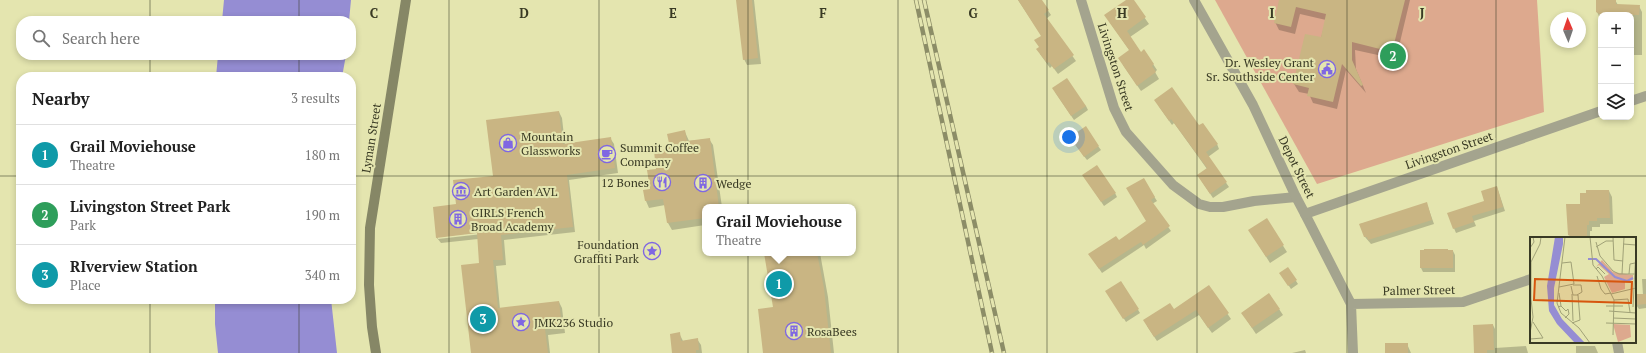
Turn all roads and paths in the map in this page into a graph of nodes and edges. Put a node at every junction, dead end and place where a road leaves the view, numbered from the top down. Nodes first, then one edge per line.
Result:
1 (406, 0) edge
2 (1081, 0) edge
3 (1194, 0) edge
4 (1646, 96) edge
5 (1634, 100) edge
6 (1598, 112) edge
7 (1296, 197) junction
8 (1305, 214) junction
9 (1530, 279) edge
10 (1351, 304) junction
11 (1617, 343) edge
12 (376, 353) edge
13 (1353, 353) edge
14 (1619, 353) edge

1 - 12 main road, Lyman Street
2 - 7 street, Livingston Street
3 - 7 street, Depot Street
4 - 5 street
6 - 8 street, Livingston Street
7 - 8 street, Depot Street
8 - 10 street, Depot Street
9 - 10 street, Palmer Street
10 - 13 street, Depot Street
11 - 14 street

